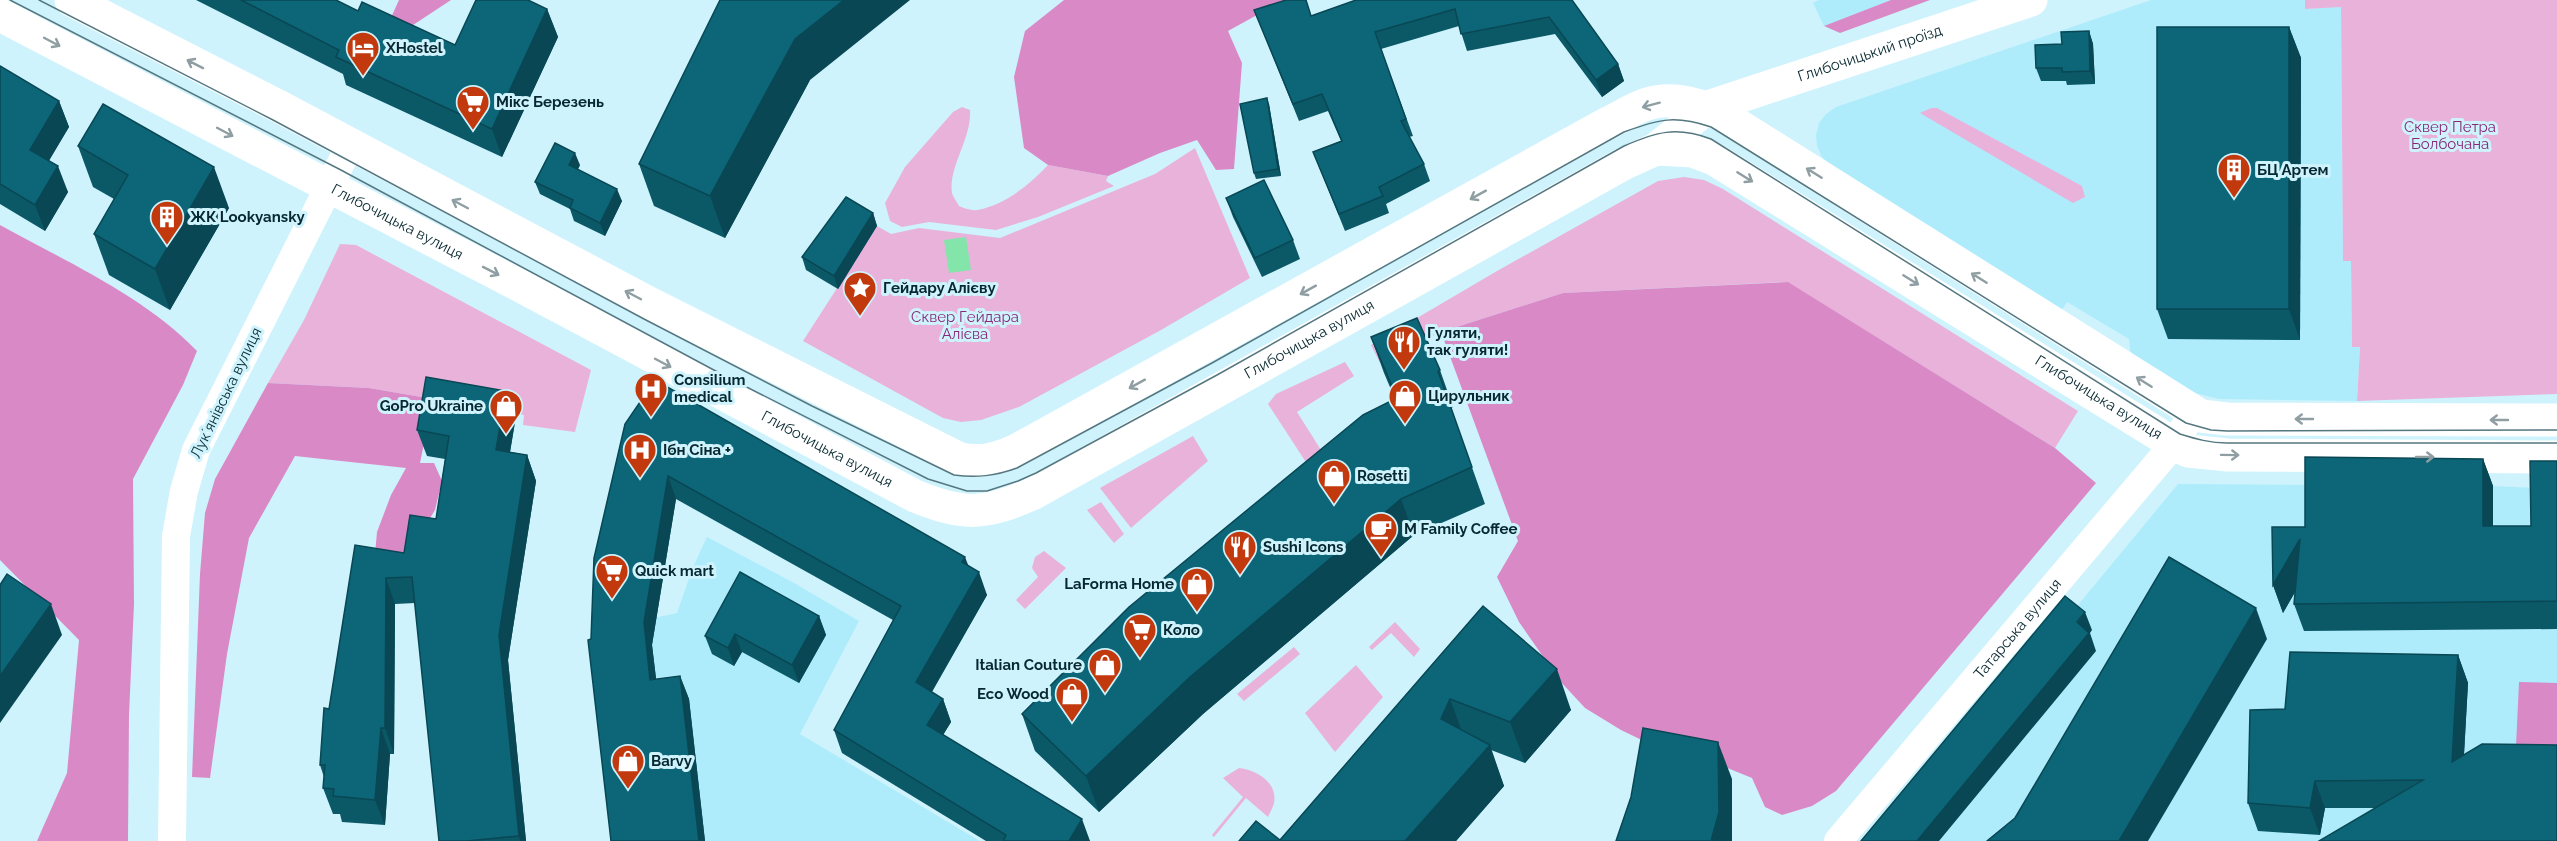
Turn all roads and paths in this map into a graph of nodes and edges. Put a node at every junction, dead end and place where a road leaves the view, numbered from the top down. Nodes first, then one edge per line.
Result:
1 (70, 0) edge
2 (2031, 0) edge
3 (0, 15) edge
4 (1708, 107) junction
5 (350, 146) junction
6 (1656, 149) junction
7 (1693, 151) junction
8 (329, 187) junction
9 (2193, 413) junction
10 (2557, 420) edge
11 (2174, 444) junction
12 (2557, 458) edge
13 (172, 841) edge
14 (1838, 841) edge

5 -> 1 main road
2 - 4 main road, Глибочицький проїзд
3 -> 8 main road, Глибочицька вулиця
4 -> 5 main road
4 - 6 main road, Глибочицька вулиця
4 - 7 main road
9 -> 4 main road
5 - 8 street, Лукʼянівська вулиця
6 - 7 main road, Глибочицька вулиця
8 -> 6 main road, Глибочицька вулиця
7 -> 11 main road, Глибочицька вулиця
8 - 13 street, Лукʼянівська вулиця
10 -> 9 main road
9 - 11 street, Татарська вулиця
11 -> 12 main road, Глибочицька вулиця
11 - 14 street, Татарська вулиця

